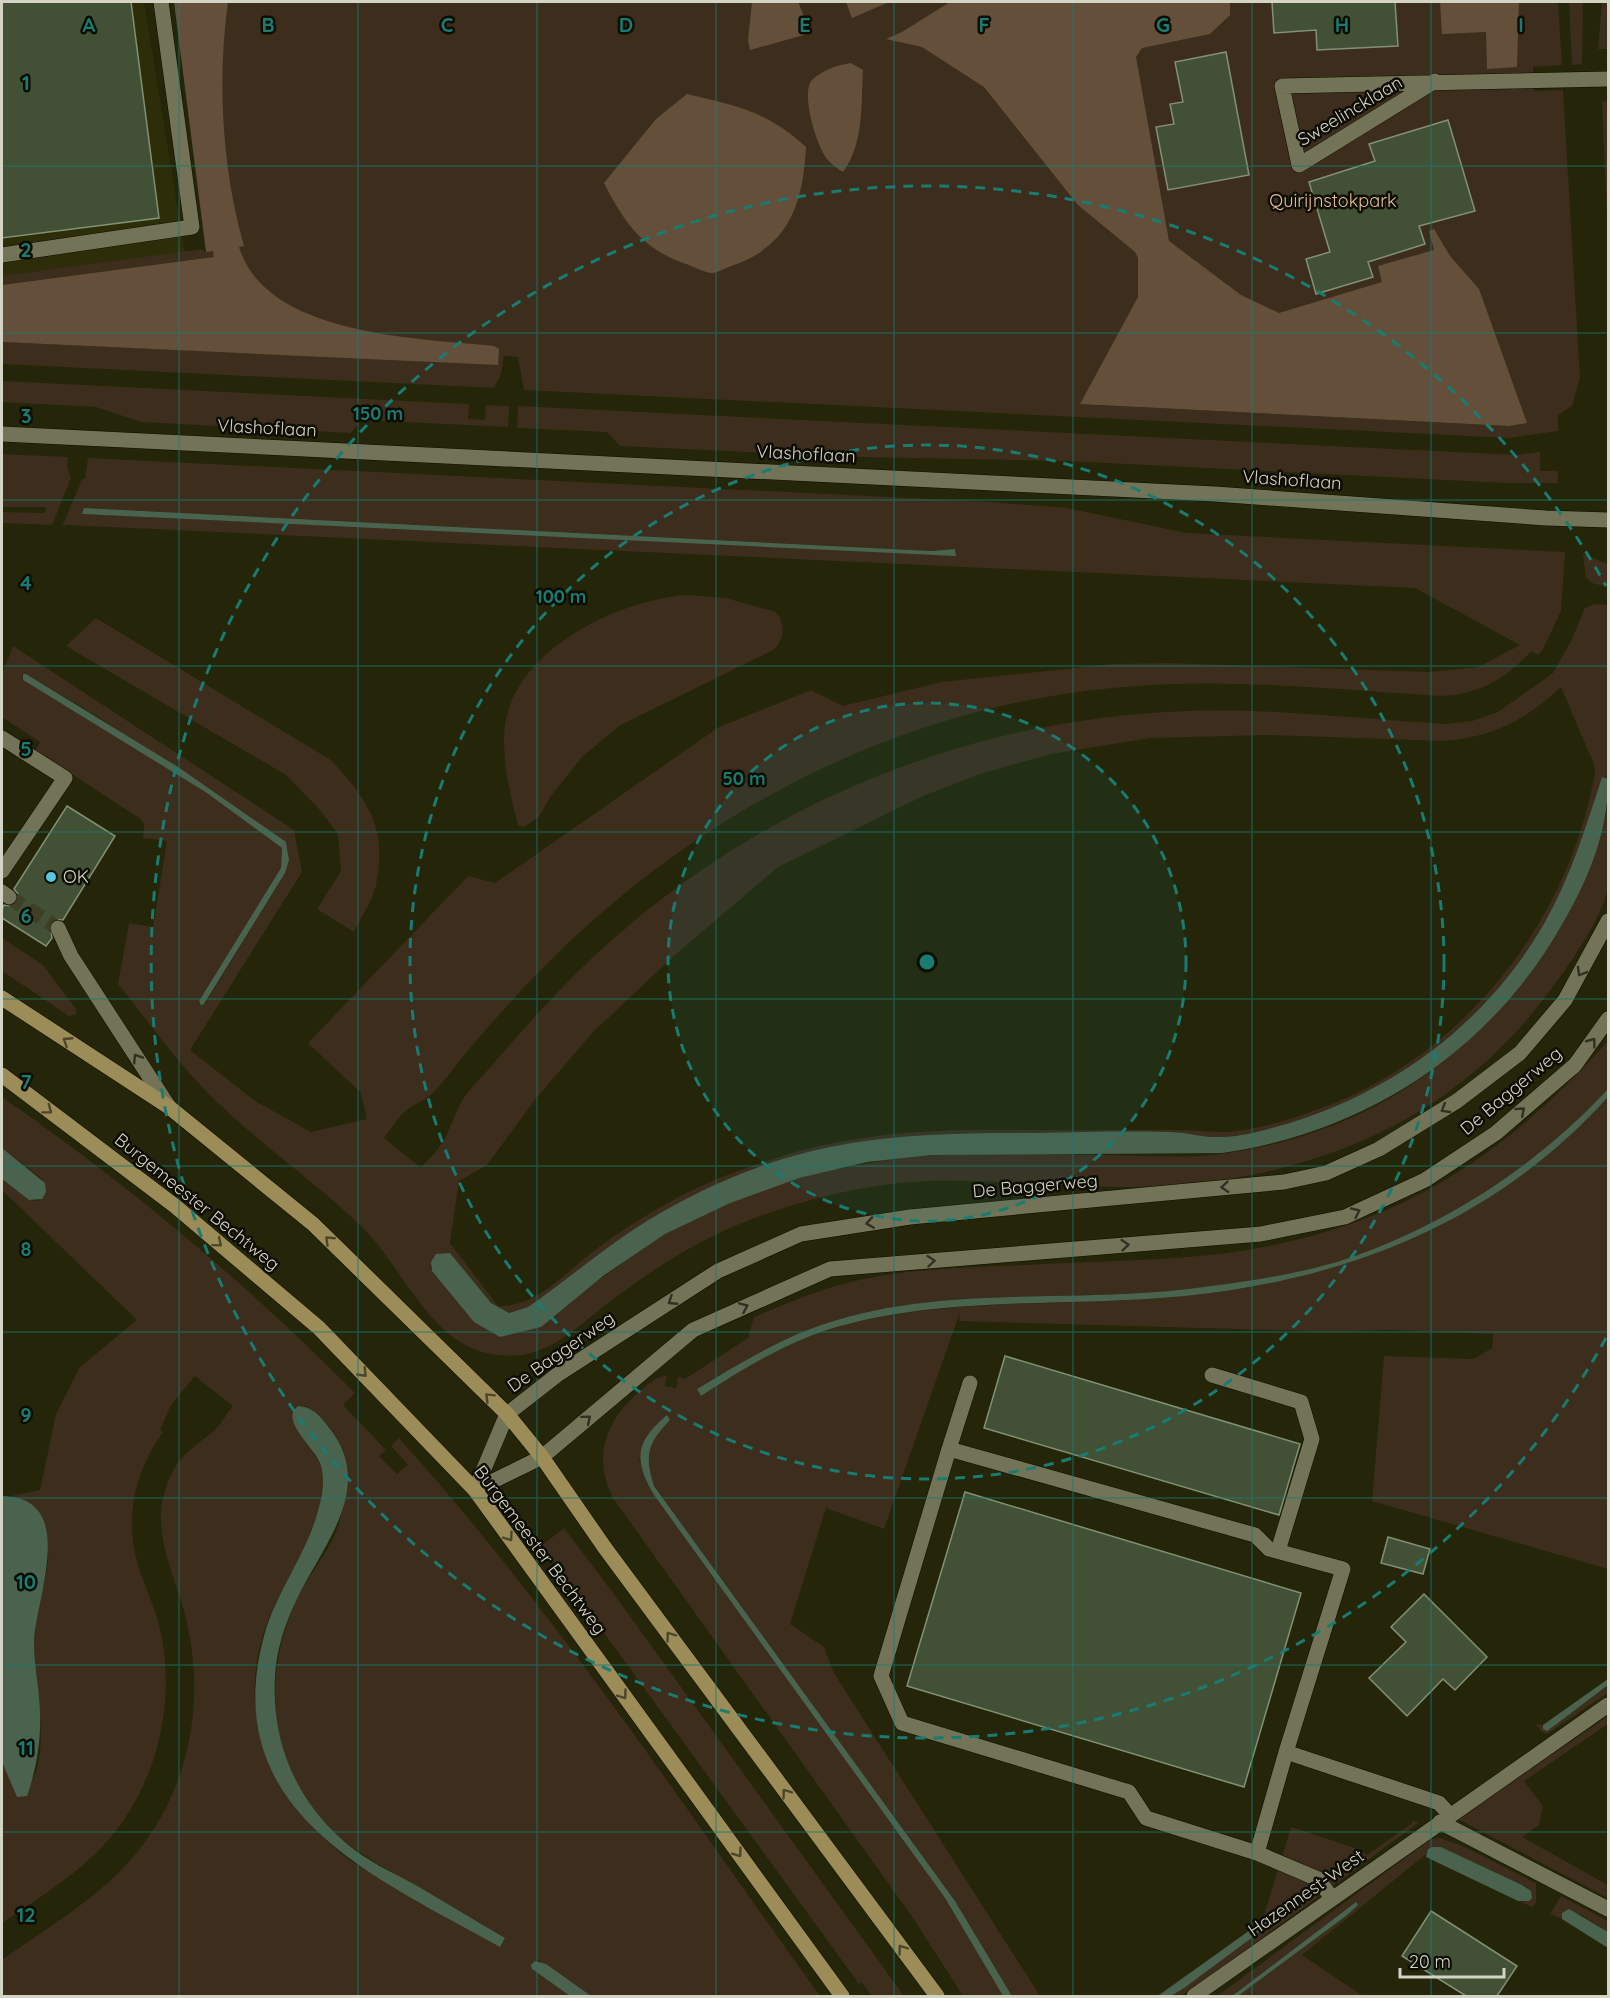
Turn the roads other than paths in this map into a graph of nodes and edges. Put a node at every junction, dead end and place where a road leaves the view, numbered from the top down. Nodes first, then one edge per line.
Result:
1 (161, 2) edge
2 (1608, 79) edge
3 (1435, 81) junction
4 (2, 255) edge
5 (2, 434) edge
6 (1608, 520) edge
7 (2, 738) edge
8 (2, 871) edge
9 (1608, 921) edge
10 (58, 928) tunnel mouth
11 (2, 998) edge
12 (1608, 1019) edge
13 (2, 1075) edge
14 (169, 1107) junction
15 (1212, 1375) dead end
16 (970, 1383) dead end
17 (507, 1414) junction
18 (949, 1449) junction
19 (542, 1457) junction
20 (475, 1490) junction
21 (1278, 1551) junction
22 (1608, 1706) edge
23 (1286, 1752) junction
24 (1445, 1818) junction
25 (1257, 1853) junction
26 (1332, 1898) junction
27 (1608, 1909) edge
28 (842, 1996) edge
29 (937, 1996) edge
30 (1194, 1996) edge

1 - 4 street
2 - 3 street, Sweelincklaan
3 - 3 street, Sweelincklaan
5 - 6 street, Vlashoflaan
7 - 8 street
9 -> 17 street, De Baggerweg
14 -> 10 street
14 -> 11 main road
19 -> 12 street, De Baggerweg
13 -> 20 main road, Burgemeester Bechtweg
17 -> 14 main road
15 - 21 street
16 - 18 street
17 - 19 main road
17 - 20 street, De Baggerweg
18 - 21 street
18 - 25 street
19 - 20 street, De Baggerweg
29 -> 19 main road
20 -> 28 main road, Burgemeester Bechtweg
21 - 23 street
22 - 24 street, Hazennest-West
23 - 24 street
23 - 25 street
24 - 26 street, Hazennest-West
24 - 27 street
25 - 26 street
26 - 30 street, Hazennest-West

